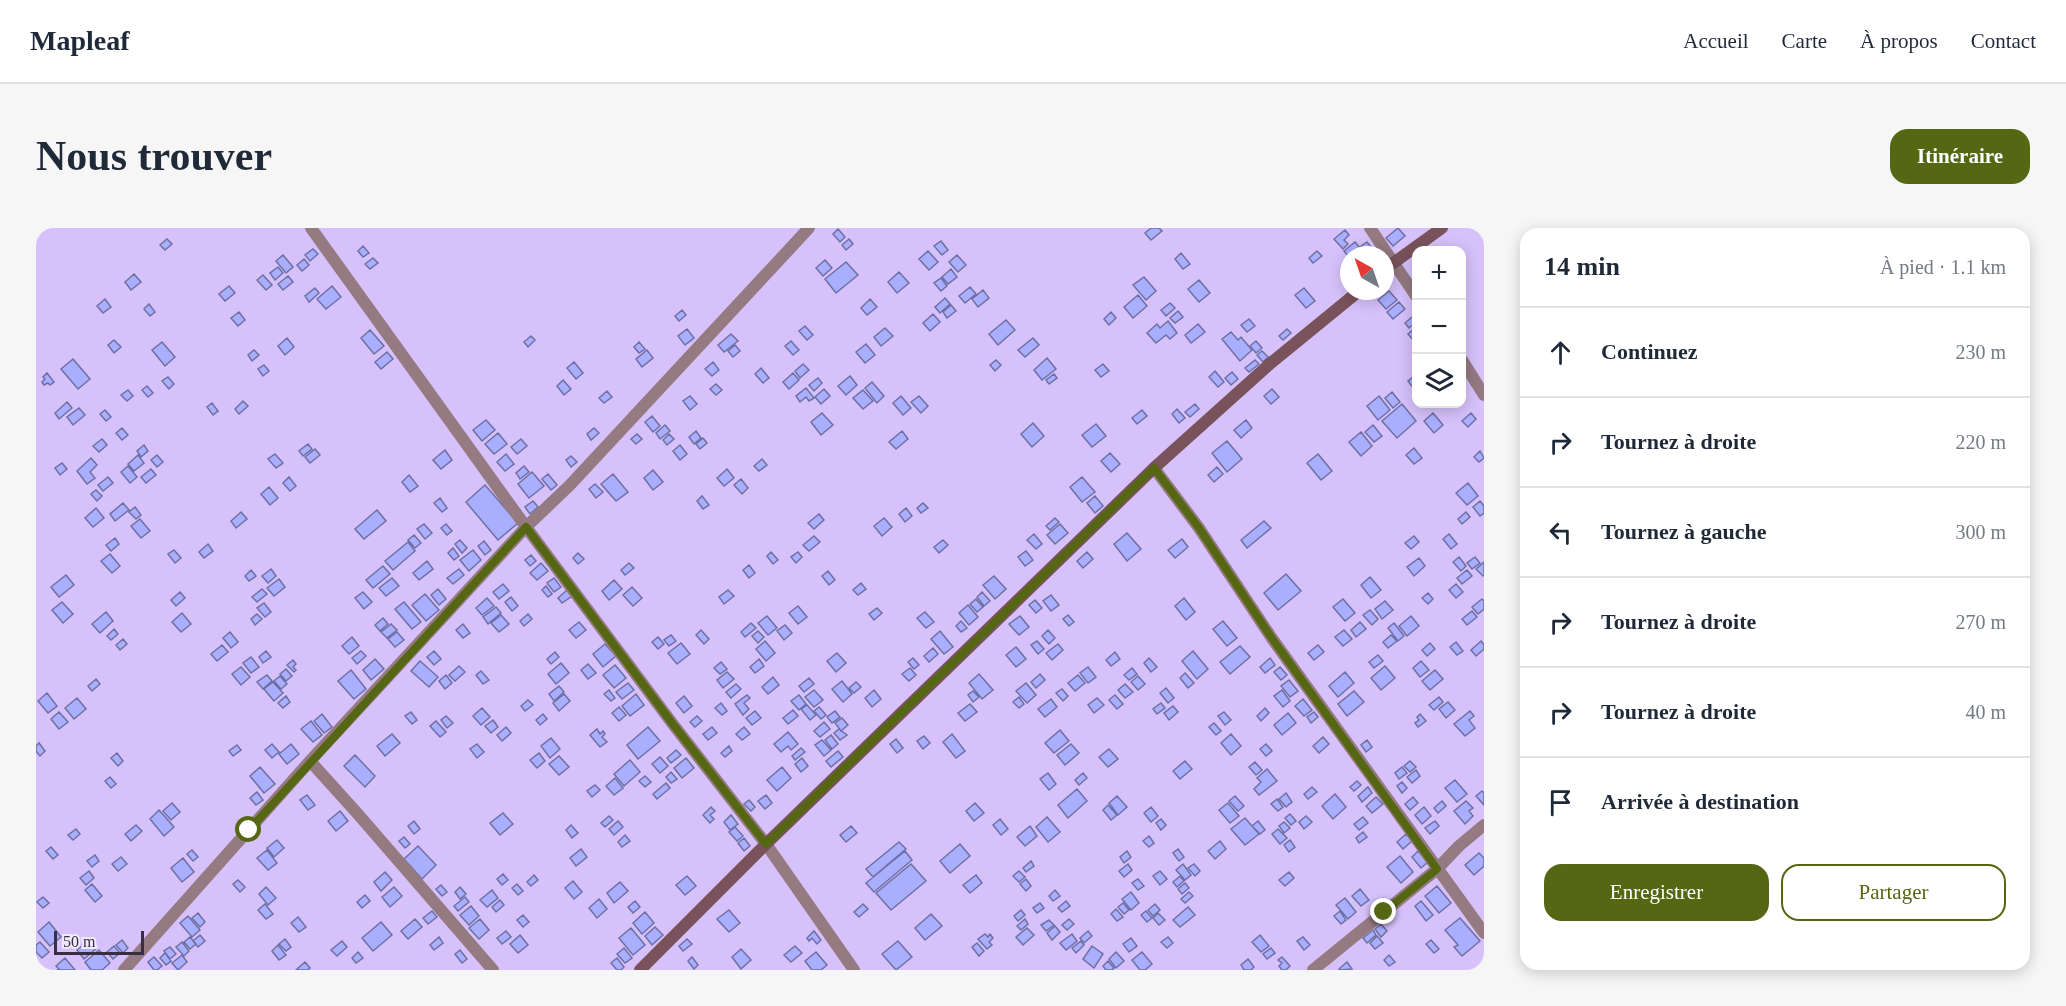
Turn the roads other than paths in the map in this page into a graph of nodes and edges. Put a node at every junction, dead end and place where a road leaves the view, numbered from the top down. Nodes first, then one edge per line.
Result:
1 (312, 228) edge
2 (809, 228) edge
3 (1370, 228) edge
4 (1442, 228) edge
5 (1379, 246) edge
6 (1394, 262) edge
7 (1394, 272) edge
8 (1412, 292) edge
9 (1348, 300) edge
10 (1466, 368) edge
11 (1484, 395) edge
12 (1154, 468) junction
13 (526, 527) junction
14 (310, 761) junction
15 (1484, 825) edge
16 (766, 844) junction
17 (1437, 869) junction
18 (1484, 933) edge
19 (124, 970) edge
20 (493, 970) edge
21 (640, 970) edge
22 (854, 970) edge
23 (1313, 970) edge

1 - 13 street
2 - 13 street
3 - 5 street
4 - 6 street
7 - 8 street
9 - 12 street
10 - 11 street
12 - 16 street
12 - 17 street
13 - 14 street
13 - 16 street
14 - 19 street
14 - 20 street
15 - 17 street
16 - 21 street
16 - 22 street
17 - 18 street
17 - 23 street

